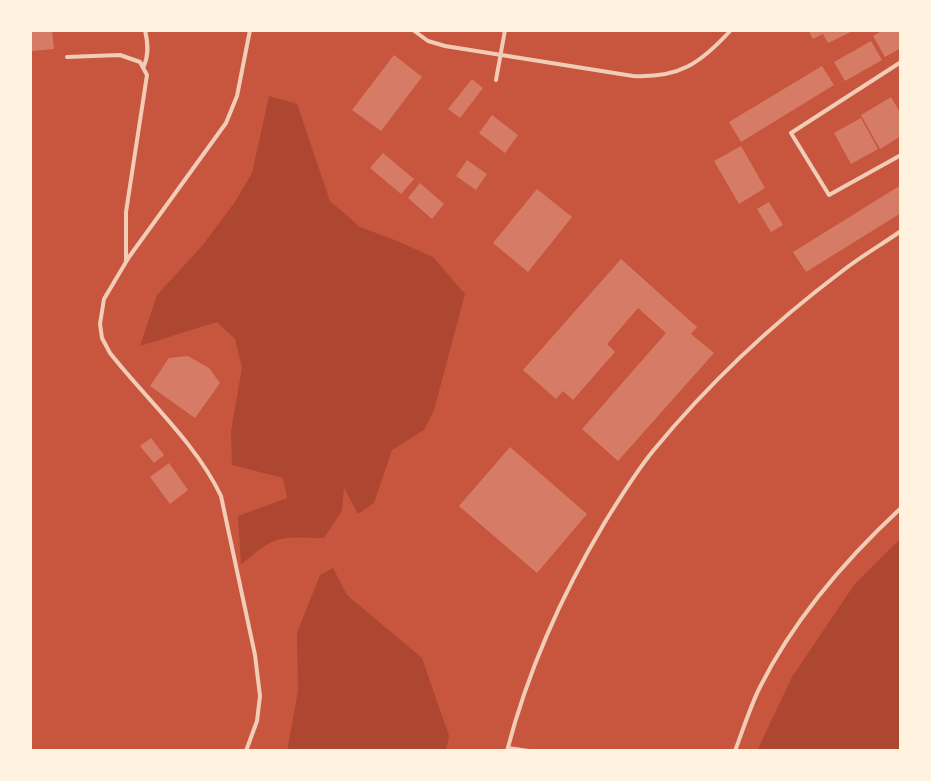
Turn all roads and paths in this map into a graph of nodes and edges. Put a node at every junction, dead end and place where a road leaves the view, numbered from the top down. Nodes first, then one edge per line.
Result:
1 (145, 30) edge
2 (250, 30) edge
3 (413, 30) edge
4 (505, 30) edge
5 (731, 30) edge
6 (501, 56) junction
7 (67, 57) dead end
8 (901, 62) edge
9 (143, 66) junction
10 (496, 80) dead end
11 (901, 155) edge
12 (901, 231) edge
13 (126, 263) junction
14 (901, 508) edge
15 (507, 750) edge
16 (246, 751) edge
17 (529, 751) edge
18 (735, 751) edge

1 - 9 lane
2 - 13 lane
3 - 6 lane
4 - 6 lane
5 - 6 lane
6 - 10 lane
7 - 9 lane
8 - 11 lane
9 - 13 lane
12 - 15 lane
13 - 16 lane
14 - 18 lane
15 - 17 lane

